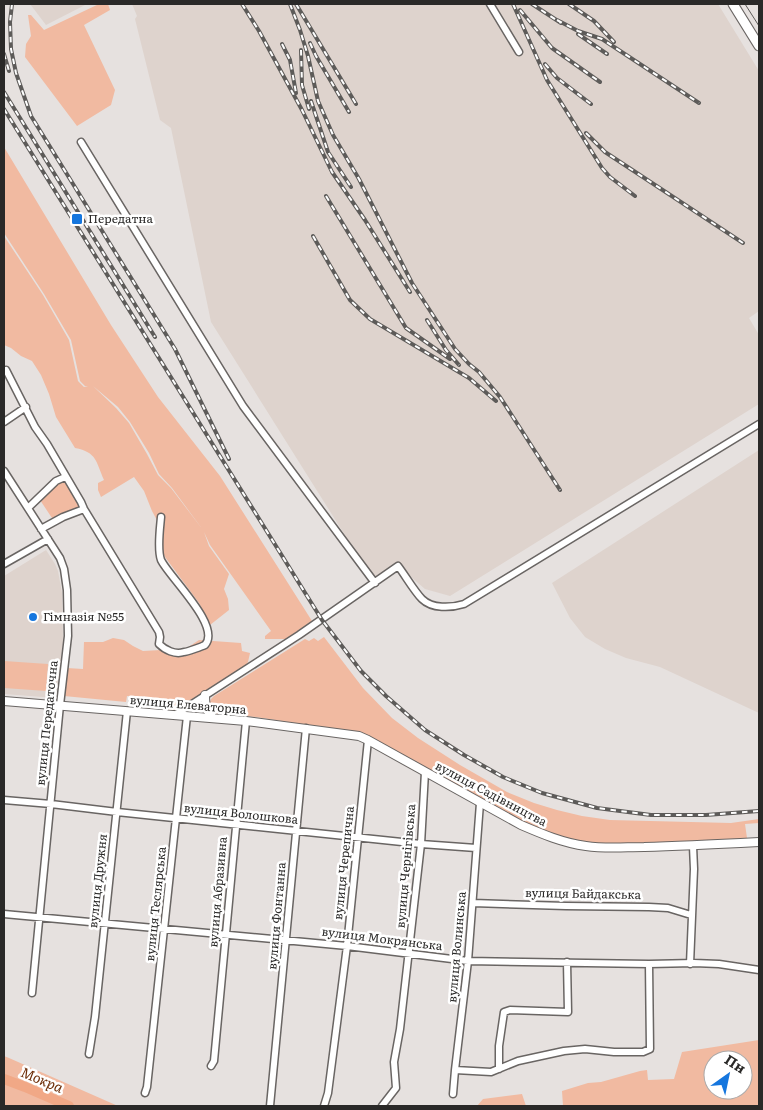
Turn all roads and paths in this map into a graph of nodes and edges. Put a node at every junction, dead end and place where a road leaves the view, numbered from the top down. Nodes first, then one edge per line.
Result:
1 (490, 4) edge
2 (733, 4) edge
3 (759, 46) edge
4 (519, 52) dead end
5 (81, 142) dead end
6 (6, 370) dead end
7 (26, 407) junction
8 (4, 422) edge
9 (759, 424) edge
10 (4, 471) edge
11 (65, 477) junction
12 (28, 508) junction
13 (84, 510) junction
14 (161, 517) dead end
15 (42, 529) junction
16 (48, 539) junction
17 (4, 564) edge
18 (375, 582) junction
19 (205, 695) junction
20 (4, 700) edge
21 (60, 705) junction
22 (127, 711) junction
23 (175, 715) junction
24 (187, 716) junction
25 (213, 718) junction
26 (246, 720) junction
27 (306, 728) junction
28 (368, 740) junction
29 (425, 772) junction
30 (4, 800) edge
31 (480, 803) junction
32 (51, 804) junction
33 (117, 812) junction
34 (176, 818) junction
35 (236, 824) junction
36 (296, 830) junction
37 (358, 836) junction
38 (759, 842) edge
39 (421, 844) junction
40 (693, 846) junction
41 (476, 848) junction
42 (473, 902) junction
43 (4, 914) edge
44 (691, 915) junction
45 (40, 917) junction
46 (106, 923) junction
47 (165, 929) junction
48 (225, 934) junction
49 (286, 940) junction
50 (347, 946) junction
51 (409, 954) junction
52 (468, 961) junction
53 (567, 962) junction
54 (649, 964) junction
55 (690, 964) junction
56 (759, 970) edge
57 (32, 993) dead end
58 (90, 1054) dead end
59 (211, 1066) dead end
60 (499, 1069) junction
61 (455, 1070) junction
62 (145, 1093) dead end
63 (453, 1094) dead end
64 (270, 1106) edge
65 (324, 1106) edge
66 (382, 1106) edge

1 - 4 street
2 - 3 main road
5 - 18 street
6 - 7 street
7 - 8 street
7 - 11 street
9 - 18 street
10 - 12 street, вулиця Передаточна
11 - 12 street
11 - 13 street
12 - 15 street, вулиця Передаточна
13 - 14 street
13 - 15 street
15 - 16 street, вулиця Передаточна
16 - 17 street
16 - 21 street, вулиця Передаточна
18 - 19 street
19 - 23 street
19 - 25 street
20 - 21 street, вулиця Елеваторна
21 - 22 street, вулиця Елеваторна
21 - 32 street, вулиця Передаточна
22 - 23 street, вулиця Елеваторна
22 - 33 street, вулиця Дружня
23 - 24 street, вулиця Елеваторна
24 - 25 street, вулиця Елеваторна
24 - 34 street, вулиця Теслярська
25 - 26 street, вулиця Елеваторна
26 - 27 street, вулиця Елеваторна
26 - 35 street, вулиця Абразивна
27 - 28 street, вулиця Елеваторна
27 - 36 street, вулиця Фонтанна
28 - 29 street, вулиця Садівництва
28 - 37 street, вулиця Черепична
29 - 31 street, вулиця Садівництва
29 - 39 street, вулиця Чернігівська
30 - 32 street, вулиця Волошкова
31 - 40 street, вулиця Садівництва
31 - 41 street, вулиця Волинська
32 - 33 street, вулиця Волошкова
32 - 45 street, вулиця Передаточна
33 - 34 street, вулиця Волошкова
33 - 46 street, вулиця Дружня
34 - 35 street, вулиця Волошкова
34 - 47 street, вулиця Теслярська
35 - 36 street, вулиця Волошкова
35 - 48 street, вулиця Абразивна
36 - 37 street, вулиця Волошкова
36 - 49 street, вулиця Фонтанна
37 - 39 street, вулиця Волошкова
37 - 50 street, вулиця Черепична
38 - 40 street, вулиця Садівництва
39 - 41 street, вулиця Волошкова
39 - 51 street, вулиця Чернігівська
40 - 44 street
41 - 42 street, вулиця Волинська
42 - 44 street, вулиця Байдакська
42 - 52 street, вулиця Волинська
43 - 45 street, вулиця Мокрянська
44 - 55 street
45 - 46 street, вулиця Мокрянська
45 - 57 street, вулиця Передаточна
46 - 47 street, вулиця Мокрянська
46 - 58 street, вулиця Дружня
47 - 48 street, вулиця Мокрянська
47 - 62 street, вулиця Теслярська
48 - 49 street, вулиця Мокрянська
48 - 59 street, вулиця Абразивна
49 - 50 street, вулиця Мокрянська
49 - 64 street, вулиця Фонтанна
50 - 51 street, вулиця Мокрянська
50 - 65 street, вулиця Черепична
51 - 52 street, вулиця Мокрянська
51 - 66 street, вулиця Чернігівська
52 - 53 street, вулиця Мокрянська
52 - 61 street, вулиця Волинська
53 - 54 street, вулиця Мокрянська
53 - 60 street
54 - 55 street, вулиця Мокрянська
54 - 60 street
55 - 56 street, вулиця Мокрянська
60 - 61 street
61 - 63 street, вулиця Волинська

